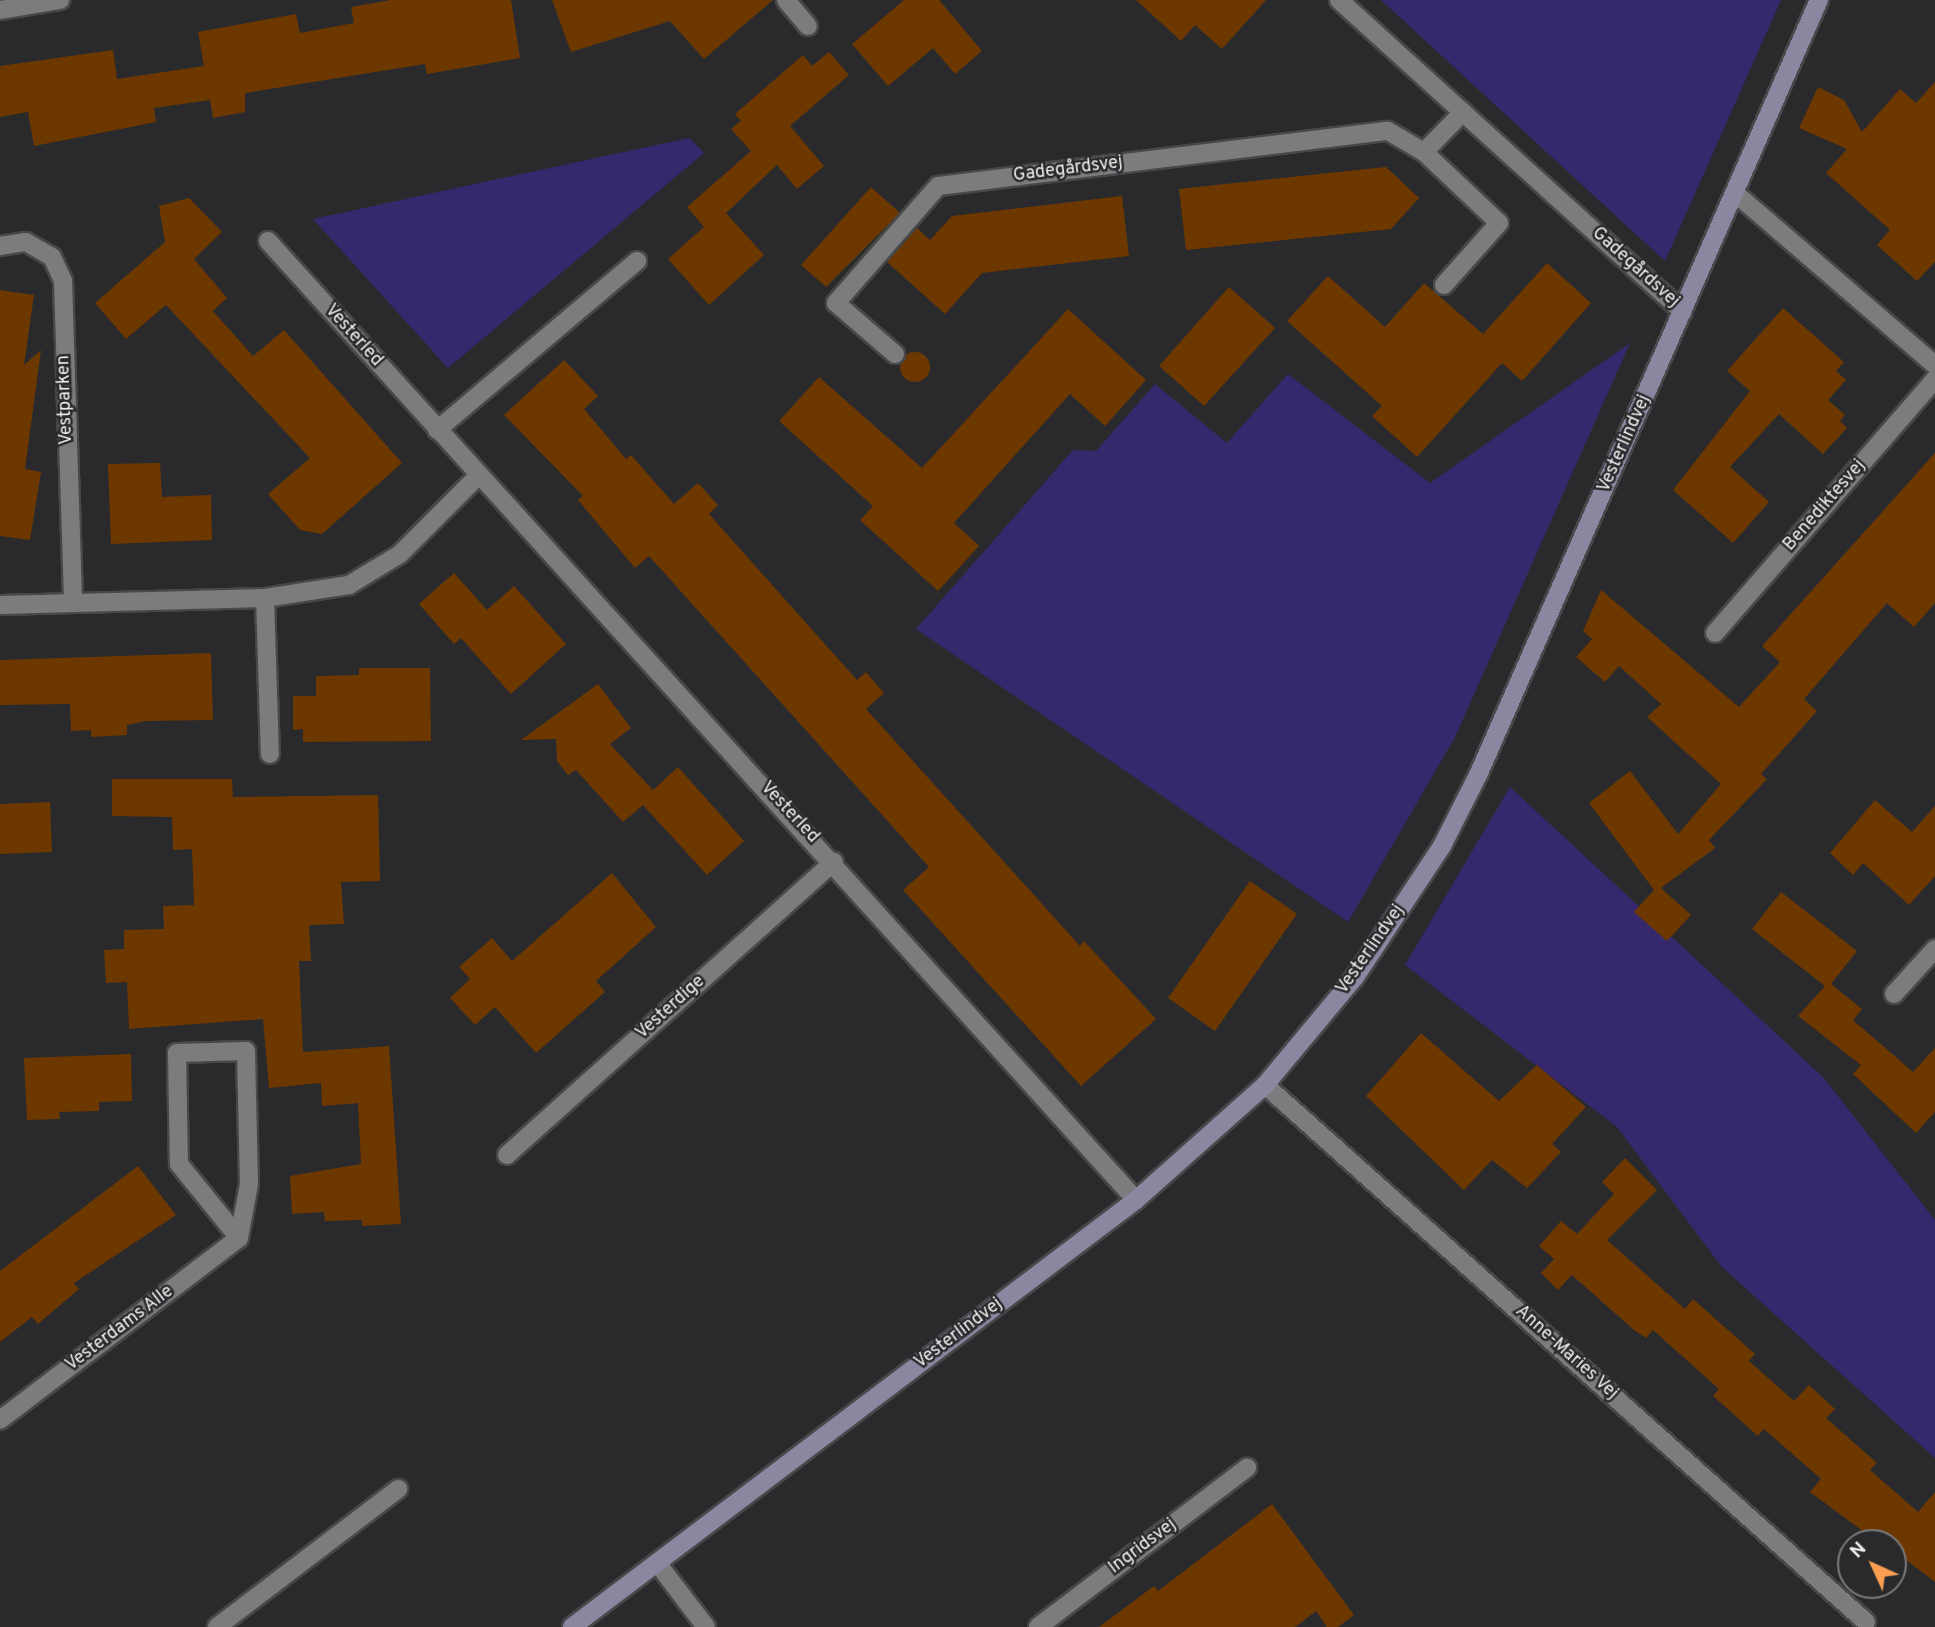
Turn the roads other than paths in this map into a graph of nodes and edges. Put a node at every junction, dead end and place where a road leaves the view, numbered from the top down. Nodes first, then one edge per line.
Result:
1 (60, 0) edge
2 (786, 0) edge
3 (1339, 0) edge
4 (1819, 0) edge
5 (0, 10) edge
6 (808, 26) dead end
7 (1463, 112) junction
8 (1424, 152) junction
9 (1735, 193) junction
10 (268, 241) dead end
11 (0, 246) edge
12 (637, 261) dead end
13 (1444, 285) dead end
14 (1683, 312) junction
15 (895, 354) dead end
16 (1935, 365) edge
17 (1935, 379) edge
18 (437, 430) junction
19 (477, 477) junction
20 (265, 598) junction
21 (73, 602) junction
22 (0, 605) edge
23 (1715, 633) dead end
24 (270, 754) dead end
25 (834, 862) junction
26 (1935, 948) edge
27 (1894, 994) dead end
28 (1265, 1085) junction
29 (507, 1155) dead end
30 (1136, 1200) junction
31 (239, 1238) junction
32 (0, 1420) edge
33 (1247, 1468) dead end
34 (398, 1489) dead end
35 (657, 1564) junction
36 (1866, 1622) dead end
37 (217, 1627) edge
38 (572, 1627) edge
39 (706, 1627) edge
40 (1038, 1627) edge

1 - 5 street
2 - 6 street
3 - 7 street, Gadegårdsvej
4 - 9 street, Vesterlindvej
7 - 8 street
7 - 14 street, Gadegårdsvej
8 - 13 street, Gadegårdsvej
8 - 15 street, Gadegårdsvej
9 - 14 street, Vesterlindvej
9 - 16 street
10 - 18 street, Vesterled
11 - 21 street, Vestparken
12 - 18 street
14 - 28 street, Vesterlindvej
17 - 23 street, Benediktesvej
18 - 19 street, Vesterled
19 - 20 street
19 - 25 street, Vesterled
20 - 21 street
20 - 24 street
21 - 22 street
25 - 29 street, Vesterdige
25 - 30 street, Vesterled
26 - 27 street
28 - 30 street, Vesterlindvej
28 - 36 street, Anne-Maries Vej
30 - 35 street, Vesterlindvej
31 - 31 street
31 - 32 street, Vesterdams Alle
33 - 40 street, Ingridsvej
34 - 37 street
35 - 38 street, Vesterlindvej
35 - 39 street

